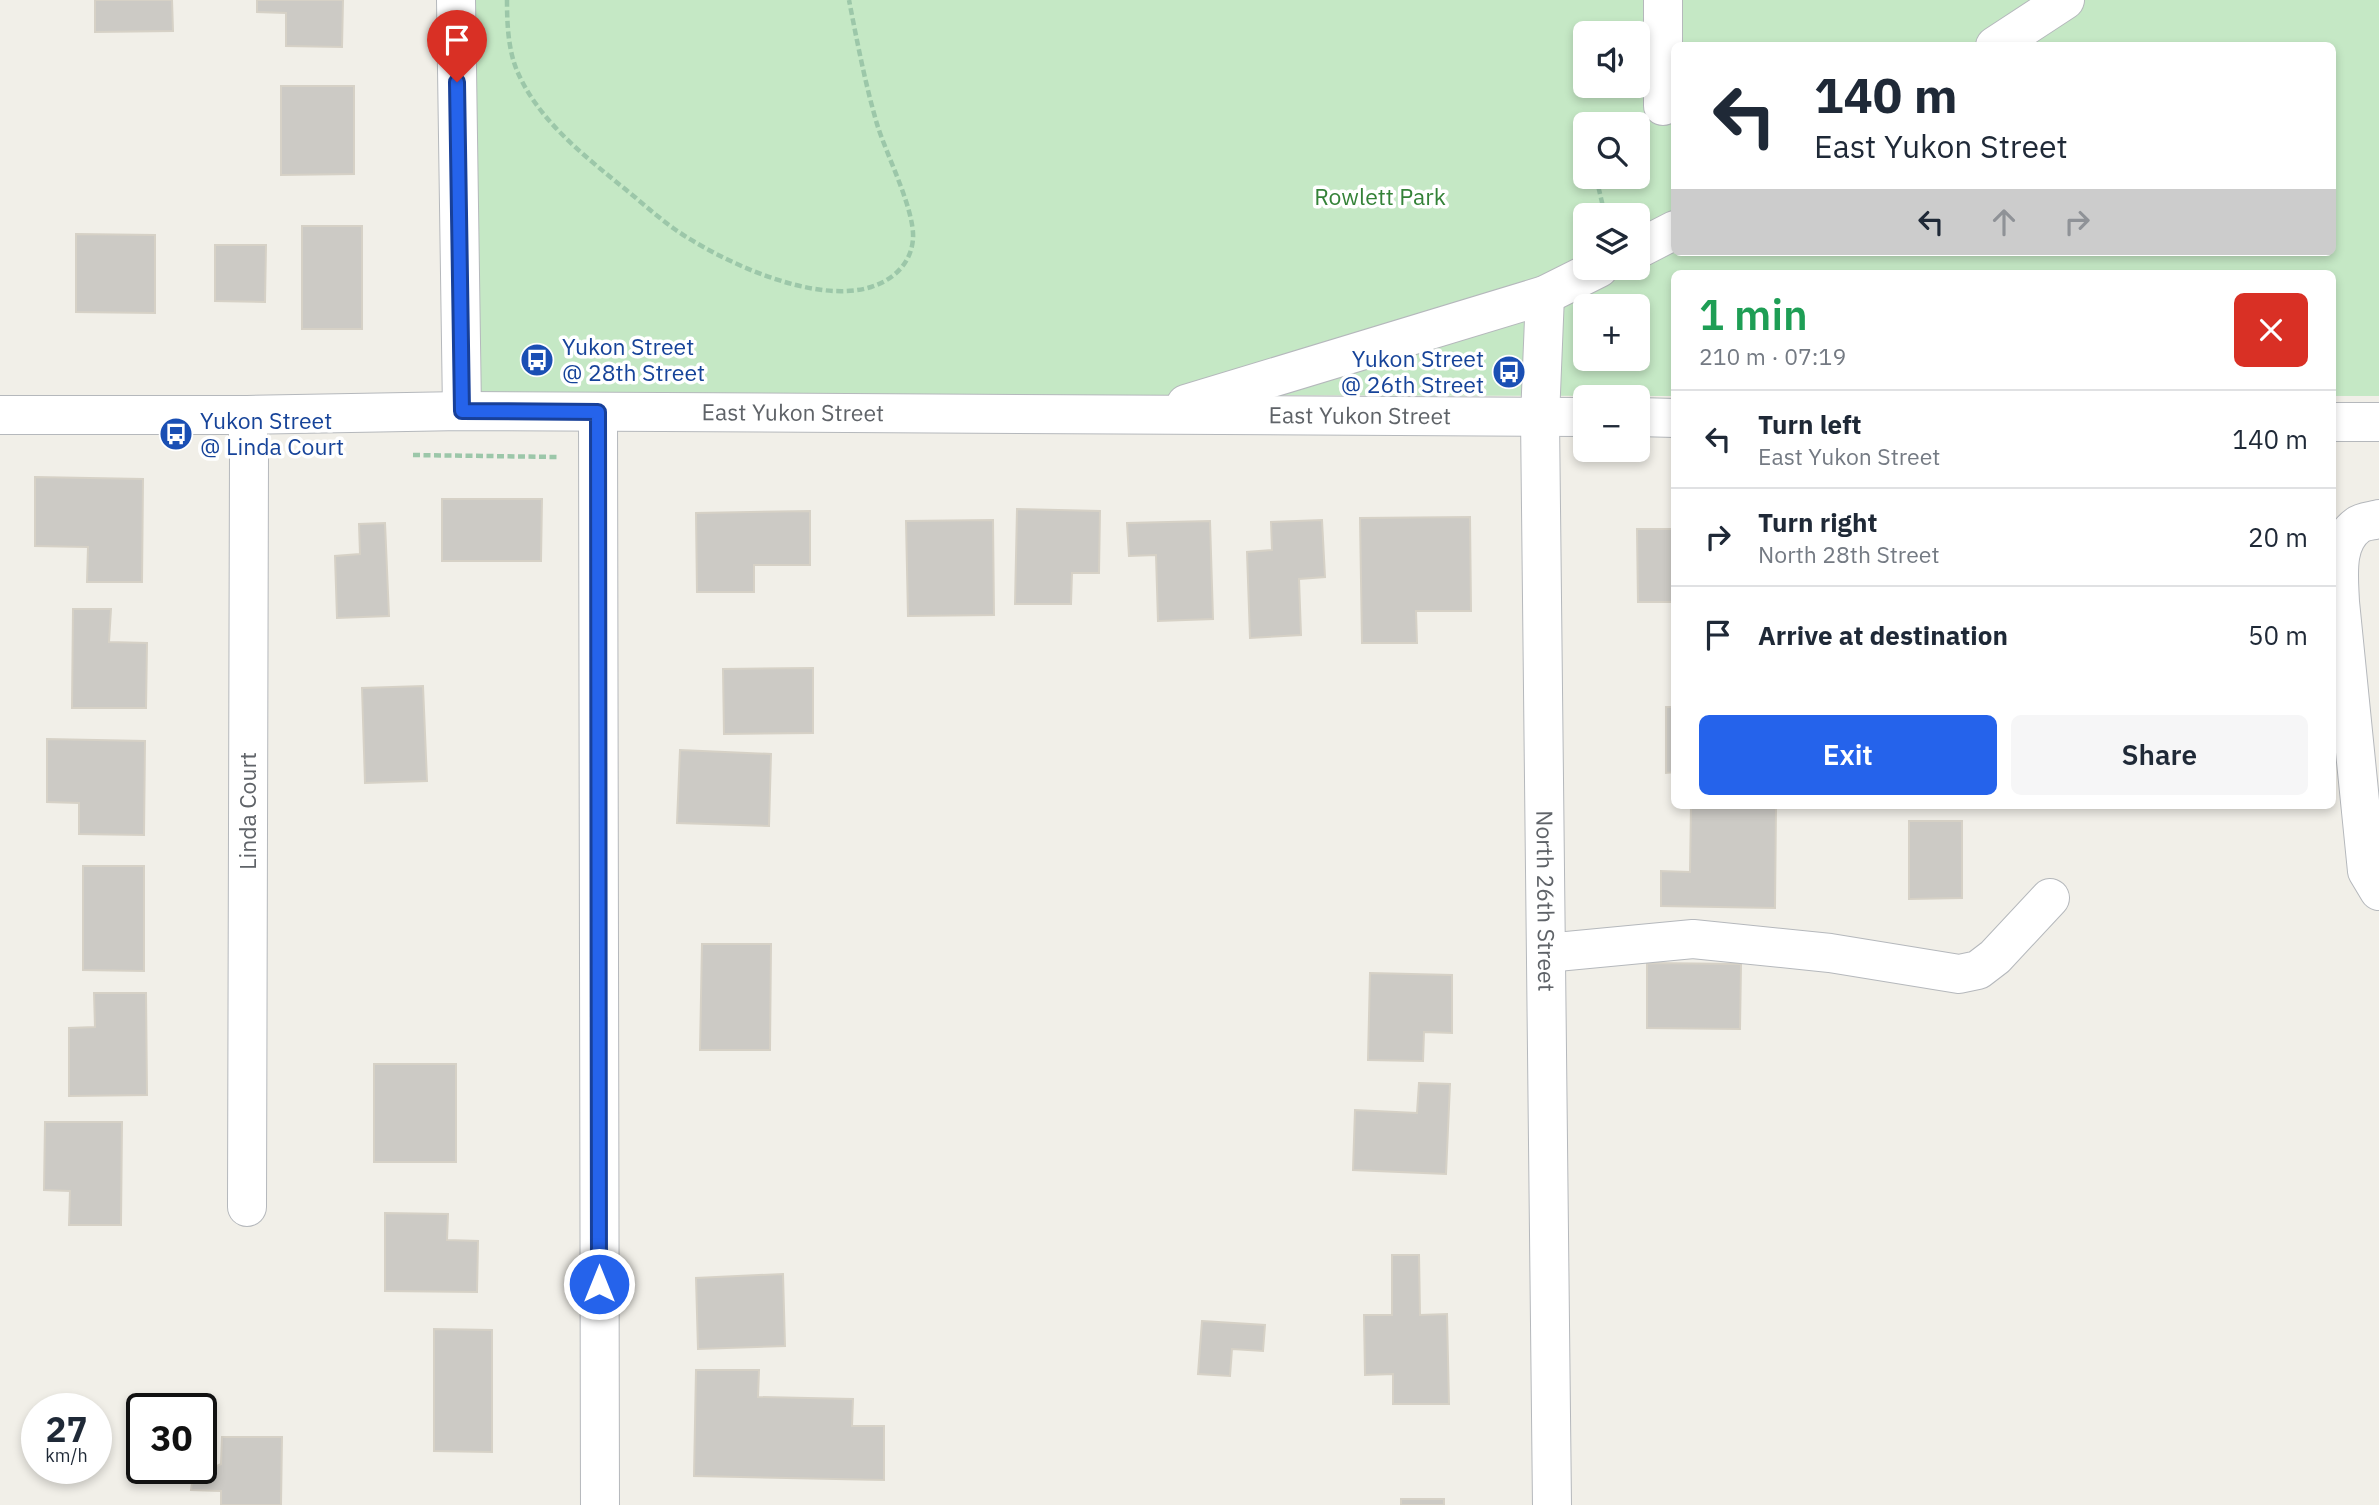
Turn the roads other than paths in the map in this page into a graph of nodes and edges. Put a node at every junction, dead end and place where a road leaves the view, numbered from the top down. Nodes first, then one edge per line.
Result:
1 (456, 0) edge
2 (1663, 0) edge
3 (2065, 0) edge
4 (2001, 42) edge
5 (1662, 106) dead end
6 (1671, 232) edge
7 (1650, 243) edge
8 (1575, 280) edge
9 (1545, 295) junction
10 (462, 411) junction
11 (598, 412) junction
12 (0, 415) edge
13 (247, 415) junction
14 (1148, 415) junction
15 (1540, 417) junction
16 (1573, 417) edge
17 (1650, 417) edge
18 (1671, 418) edge
19 (2336, 422) edge
20 (2379, 422) edge
21 (2379, 519) edge
22 (2379, 891) edge
23 (2050, 898) dead end
24 (1546, 953) junction
25 (247, 1207) dead end
26 (600, 1505) edge
27 (1552, 1505) edge

1 - 10 street
2 - 5 street
3 - 4 street
6 - 7 street
8 - 9 street
9 - 14 street
9 - 15 street, North 26th Street
10 - 11 street, East Yukon Street
10 - 13 street, East Yukon Street
11 - 14 street, East Yukon Street
11 - 26 street
12 - 13 street, East Yukon Street
13 - 25 street, Linda Court
14 - 15 street, East Yukon Street
15 - 16 street, East Yukon Street
15 - 24 street, North 26th Street
17 - 18 street
19 - 20 street
21 - 22 street
23 - 24 street
24 - 27 street, North 26th Street

